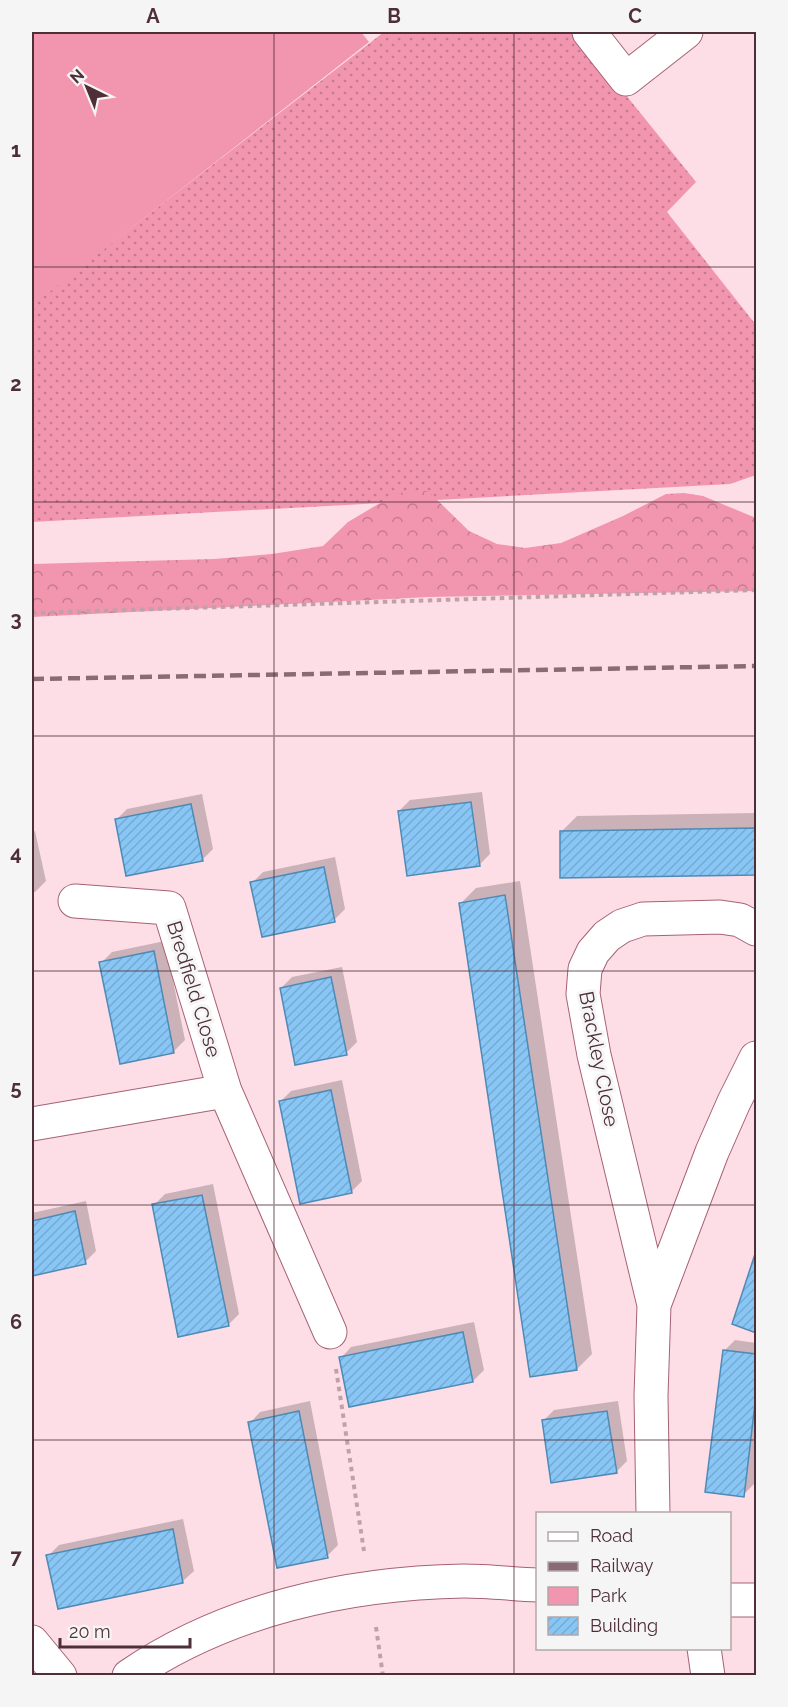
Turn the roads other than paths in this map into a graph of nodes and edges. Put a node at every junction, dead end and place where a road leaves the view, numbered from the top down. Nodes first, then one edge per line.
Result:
1 (589, 32) edge
2 (686, 32) edge
3 (75, 901) dead end
4 (756, 930) edge
5 (756, 1058) edge
6 (225, 1091) junction
7 (32, 1124) edge
8 (654, 1305) junction
9 (330, 1332) road end
10 (653, 1512) edge
11 (536, 1585) edge
12 (731, 1600) edge
13 (756, 1600) edge
14 (32, 1642) edge
15 (704, 1650) edge
16 (60, 1676) edge
17 (129, 1676) edge
18 (708, 1676) edge

1 - 2 street
3 - 6 street, Bredfield Close
4 - 8 street, Brackley Close
5 - 8 street, Brackley Close
6 - 7 street
6 - 9 street, Bredfield Close
8 - 10 street, Brackley Close
11 - 17 street
12 - 13 street
14 - 16 street
15 - 18 street

